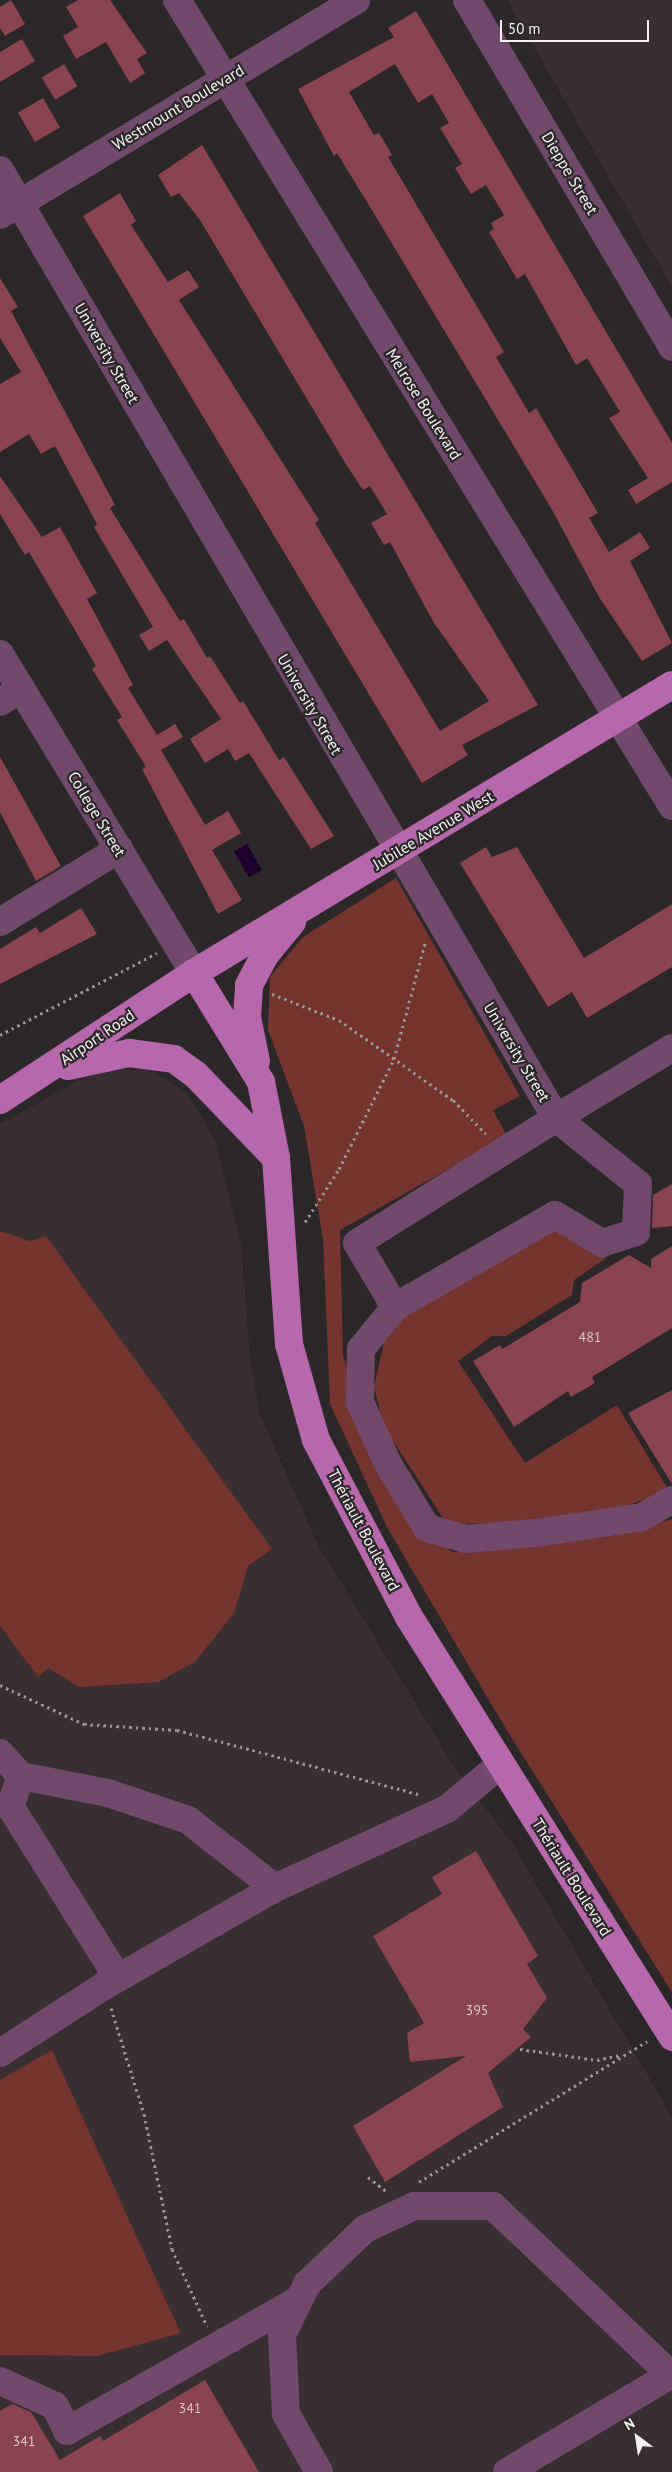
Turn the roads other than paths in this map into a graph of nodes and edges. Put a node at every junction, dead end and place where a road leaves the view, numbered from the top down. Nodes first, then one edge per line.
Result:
1 (177, 0) edge
2 (356, 0) edge
3 (467, 0) edge
4 (224, 79) junction
5 (0, 170) edge
6 (10, 209) edge
7 (672, 347) edge
8 (0, 654) edge
9 (672, 685) edge
10 (11, 695) edge
11 (618, 719) junction
12 (672, 806) edge
13 (119, 850) junction
14 (397, 852) junction
15 (310, 902) junction
16 (0, 922) edge
17 (194, 973) junction
18 (672, 1048) edge
19 (37, 1077) junction
20 (261, 1082) junction
21 (0, 1100) edge
22 (556, 1118) junction
23 (276, 1158) junction
24 (394, 1307) junction
25 (672, 1500) edge
26 (0, 1753) edge
27 (501, 1764) junction
28 (21, 1776) junction
29 (275, 1888) junction
30 (111, 1982) junction
31 (670, 2034) edge
32 (0, 2053) edge
33 (299, 2300) junction
34 (671, 2375) edge
35 (0, 2381) edge
36 (319, 2472) edge
37 (507, 2472) edge

1 - 4 street, Melrose Boulevard
2 - 4 street, Westmount Boulevard
3 - 7 street, Dieppe Street
4 - 6 street, Westmount Boulevard
4 - 11 street, Melrose Boulevard
5 - 6 street, University Street
6 - 14 street, University Street
8 - 10 street, College Street
9 - 11 main road, Jubilee Avenue West
10 - 13 street, College Street
11 - 12 street, Melrose Boulevard
11 - 14 main road, Jubilee Avenue West
13 - 16 street
13 - 17 street, College Street
14 - 15 main road, Jubilee Avenue West
14 - 22 street, University Street
15 - 17 main road, Jubilee Avenue West
15 - 20 main road
17 - 19 main road, Airport Road
17 - 20 main road, Thériault Boulevard
18 - 22 street, University Street
19 - 21 main road, Airport Road
19 - 23 main road
20 - 23 main road, Thériault Boulevard
22 - 24 street
22 - 24 street
23 - 27 main road, Thériault Boulevard
24 - 25 street
26 - 28 street
27 - 29 street
27 - 31 main road, Thériault Boulevard
28 - 29 street
28 - 30 street
29 - 30 street
30 - 32 street
33 - 34 street
33 - 35 street
33 - 36 street
34 - 37 street

